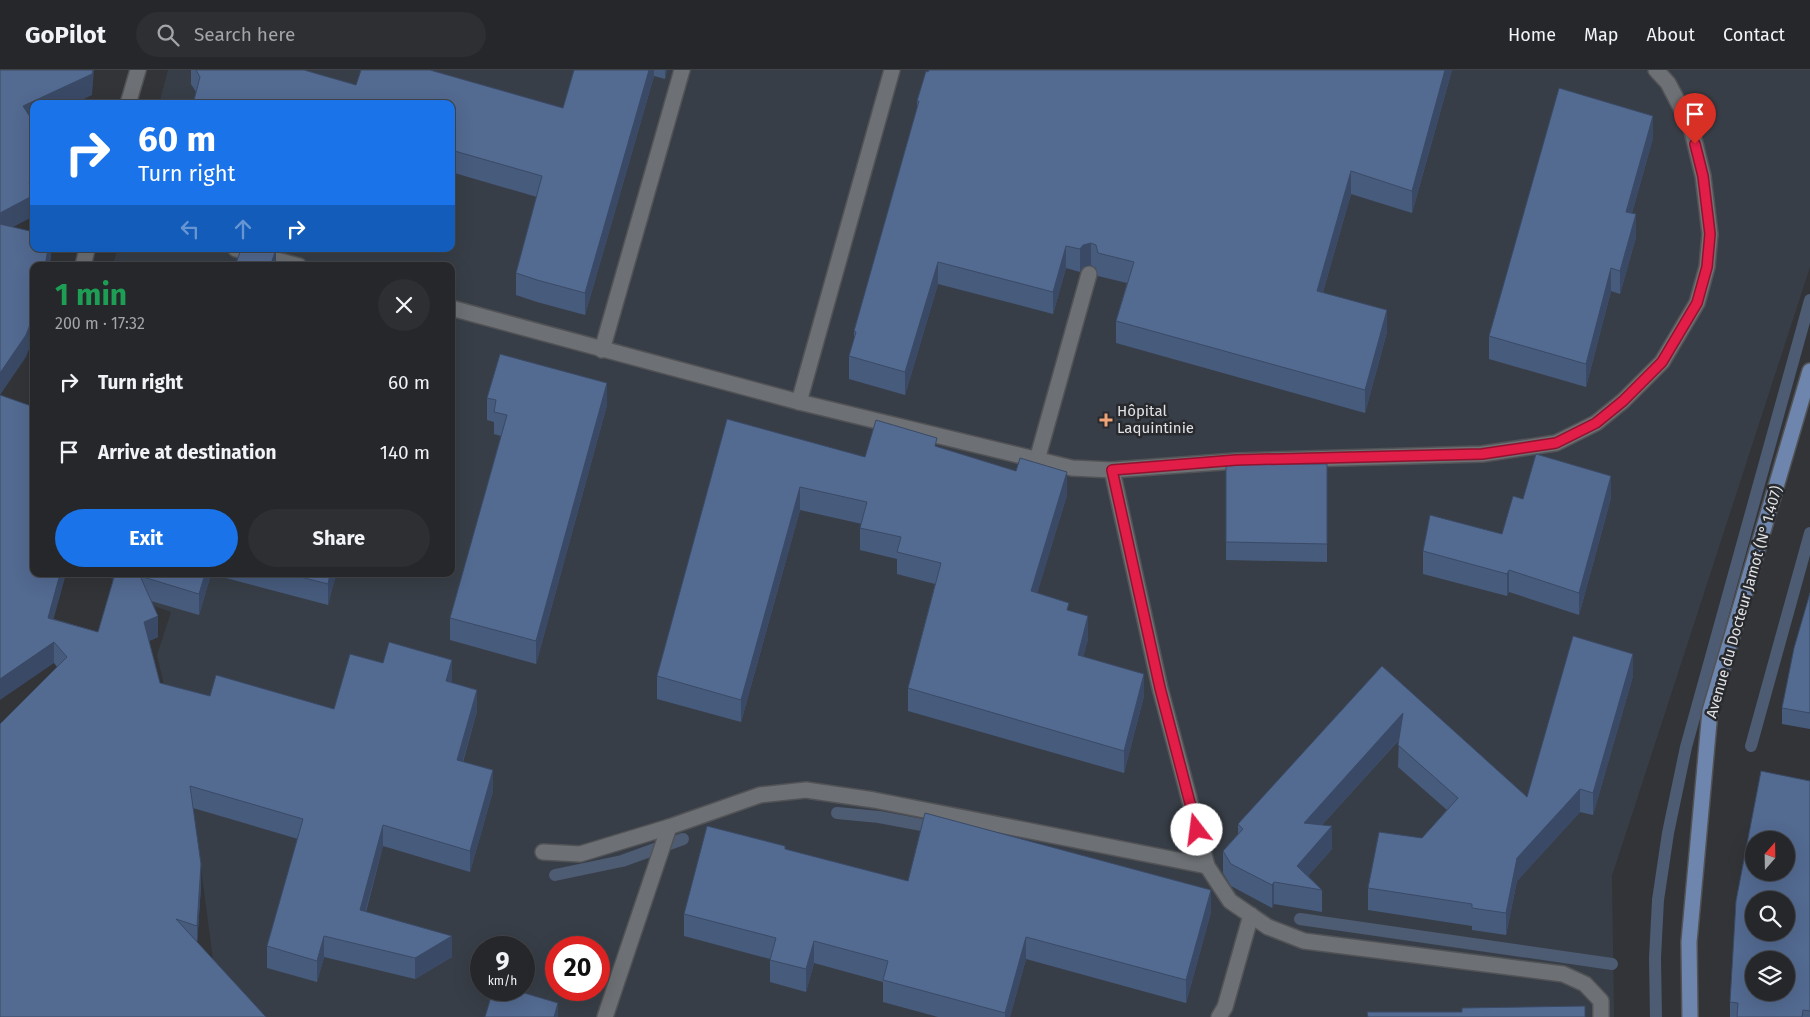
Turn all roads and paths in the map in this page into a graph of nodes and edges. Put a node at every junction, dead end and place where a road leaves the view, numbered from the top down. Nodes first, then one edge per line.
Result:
1 (138, 70) edge
2 (682, 70) edge
3 (892, 70) edge
4 (1656, 70) edge
5 (129, 100) edge
6 (247, 252) edge
7 (284, 262) edge
8 (1089, 274) edge
9 (455, 309) edge
10 (602, 350) junction
11 (1810, 371) edge
12 (799, 402) junction
13 (1036, 460) junction
14 (1112, 470) junction
15 (669, 827) junction
16 (543, 852) dead end
17 (1207, 866) junction
18 (1251, 915) junction
19 (605, 1017) edge
20 (1219, 1017) edge
21 (1601, 1017) edge
22 (1690, 1017) edge

1 - 5 street
2 - 10 street
3 - 12 street
4 - 14 street
6 - 7 street
8 - 13 street
9 - 10 street
10 - 12 street
11 - 22 main road, Avenue du Docteur Jamot (N° 1.407)
12 - 13 street
13 - 14 street
14 - 17 street
15 - 16 street
15 - 17 street
15 - 19 street
17 - 18 street
18 - 20 street
18 - 21 street

